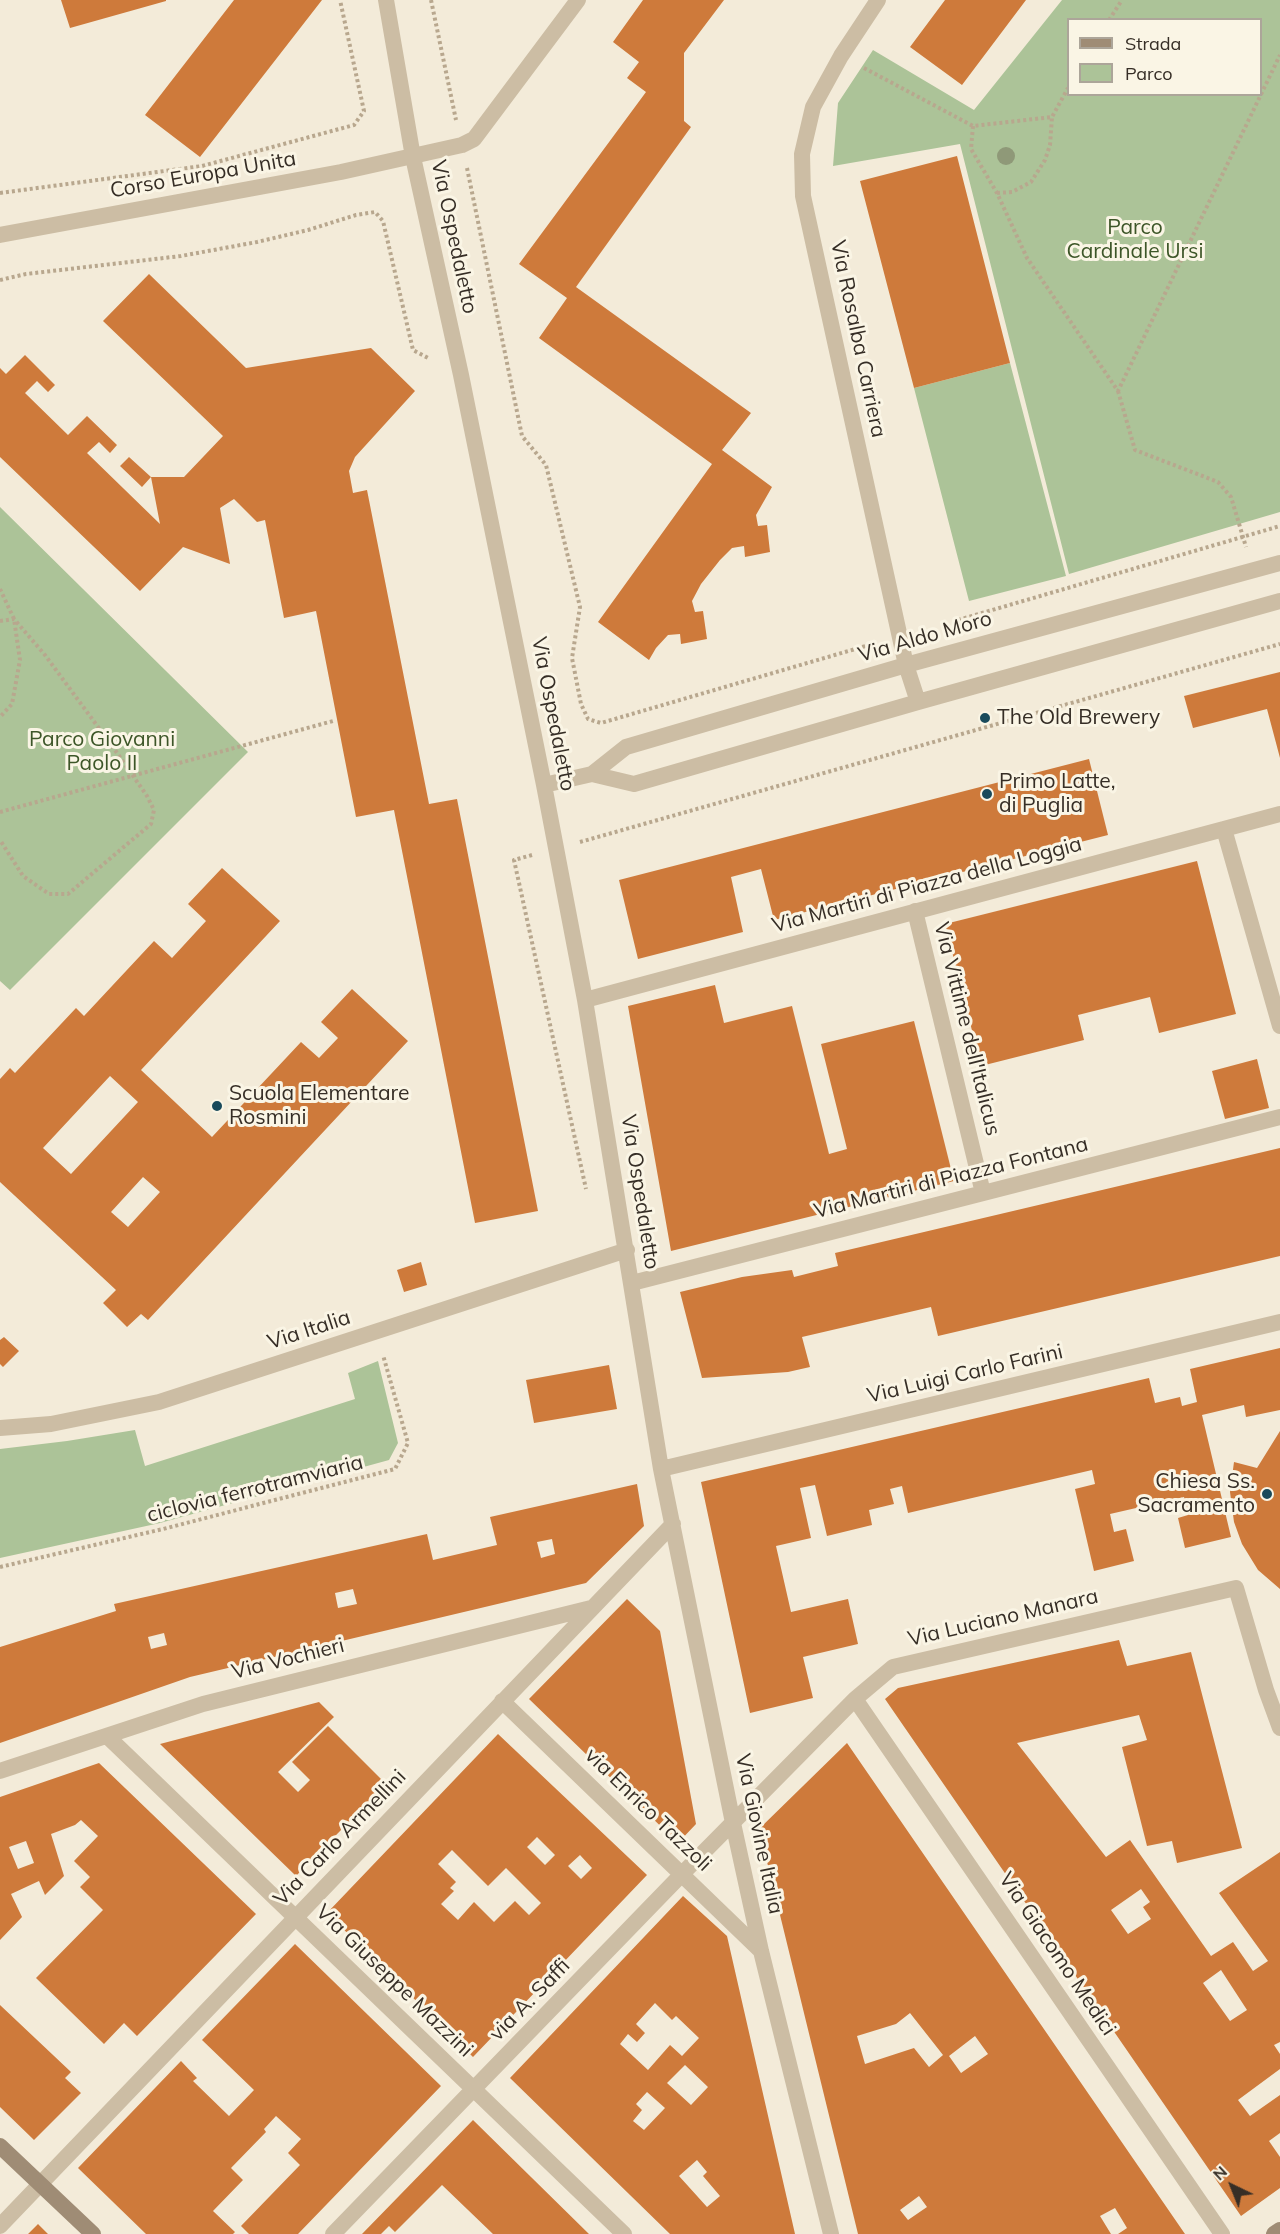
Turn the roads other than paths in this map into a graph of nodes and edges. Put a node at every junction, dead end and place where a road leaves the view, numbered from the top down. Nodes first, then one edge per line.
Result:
1 (387, 0) edge
2 (578, 0) edge
3 (878, 0) edge
4 (414, 157) junction
5 (0, 235) edge
6 (1280, 563) edge
7 (1280, 601) edge
8 (906, 665) junction
9 (918, 702) junction
10 (592, 774) junction
11 (544, 785) junction
12 (1280, 814) edge
13 (1224, 829) junction
14 (915, 911) junction
15 (585, 1000) junction
16 (1280, 1026) edge
17 (1280, 1117) edge
18 (983, 1193) junction
19 (627, 1250) junction
20 (632, 1283) junction
21 (1280, 1322) edge
22 (0, 1428) edge
23 (657, 1439) joint
24 (661, 1469) junction
25 (673, 1524) junction
26 (592, 1608) junction
27 (1273, 1689) edge
28 (855, 1699) junction
29 (502, 1701) junction
30 (1280, 1728) edge
31 (106, 1736) junction
32 (0, 1771) edge
33 (733, 1822) junction
34 (682, 1874) junction
35 (295, 1917) junction
36 (761, 1952) junction
37 (475, 2090) junction
38 (0, 2146) edge
39 (39, 2184) junction
40 (0, 2226) edge
41 (1280, 2230) edge
42 (93, 2234) edge
43 (333, 2234) edge
44 (624, 2234) edge
45 (831, 2234) edge
46 (1222, 2234) edge
47 (1274, 2234) edge

1 - 4 street, Via Ospedaletto
2 - 4 street, Corso Europa Unita
3 - 8 street, Via Rosalba Carriera
4 - 5 street, Corso Europa Unita
4 - 11 street, Via Ospedaletto
6 - 8 street, Via Aldo Moro
7 - 9 street, Via Aldo Moro
8 - 9 street, Via Rosalba Carriera
8 - 10 street, Via Aldo Moro
9 - 10 street, Via Aldo Moro
10 - 11 street, Via Aldo Moro
11 - 15 street, Via Ospedaletto
12 - 13 street, Via Martiri di Piazza della Loggia
13 - 14 street, Via Martiri di Piazza della Loggia
13 - 16 street
14 - 15 street, Via Martiri di Piazza della Loggia
14 - 18 street, Via Vittime dell'Italicus
15 - 19 street, Via Ospedaletto
17 - 18 street, Via Martiri di Piazza Fontana
18 - 20 street, Via Martiri di Piazza Fontana
19 - 20 street, Via Ospedaletto
19 - 22 street, Via Italia
20 - 23 street, Via Ospedaletto
21 - 24 street, Via Luigi Carlo Farini
23 - 24 street, Via Giovine Italia
24 - 25 street, Via Giovine Italia
25 - 26 street, Via Carlo Armellini
25 - 33 street, Via Giovine Italia
26 - 29 street, Via Carlo Armellini
26 - 31 street, Via Vochieri
27 - 28 street, Via Luciano Manara
27 - 30 street
28 - 33 street, Via Luciano Manara
28 - 46 street, Via Giacomo Medici
29 - 34 street, via Enrico Tazzoli
29 - 35 street, Via Carlo Armellini
31 - 32 street, Via Vochieri
31 - 35 street, Via Giuseppe Mazzini
33 - 34 street, via A. Saffi
33 - 36 street, Via Giovine Italia
34 - 36 street, via Enrico Tazzoli
34 - 37 street, via A. Saffi
35 - 37 street, Via Giuseppe Mazzini
35 - 39 street, Via Carlo Armellini
36 - 45 street, Via Giovine Italia
37 - 43 street, via A. Saffi
37 - 44 street, Via Giuseppe Mazzini
38 - 39 main road
39 - 40 street, Via Carlo Armellini
39 - 42 main road
41 - 47 main road

